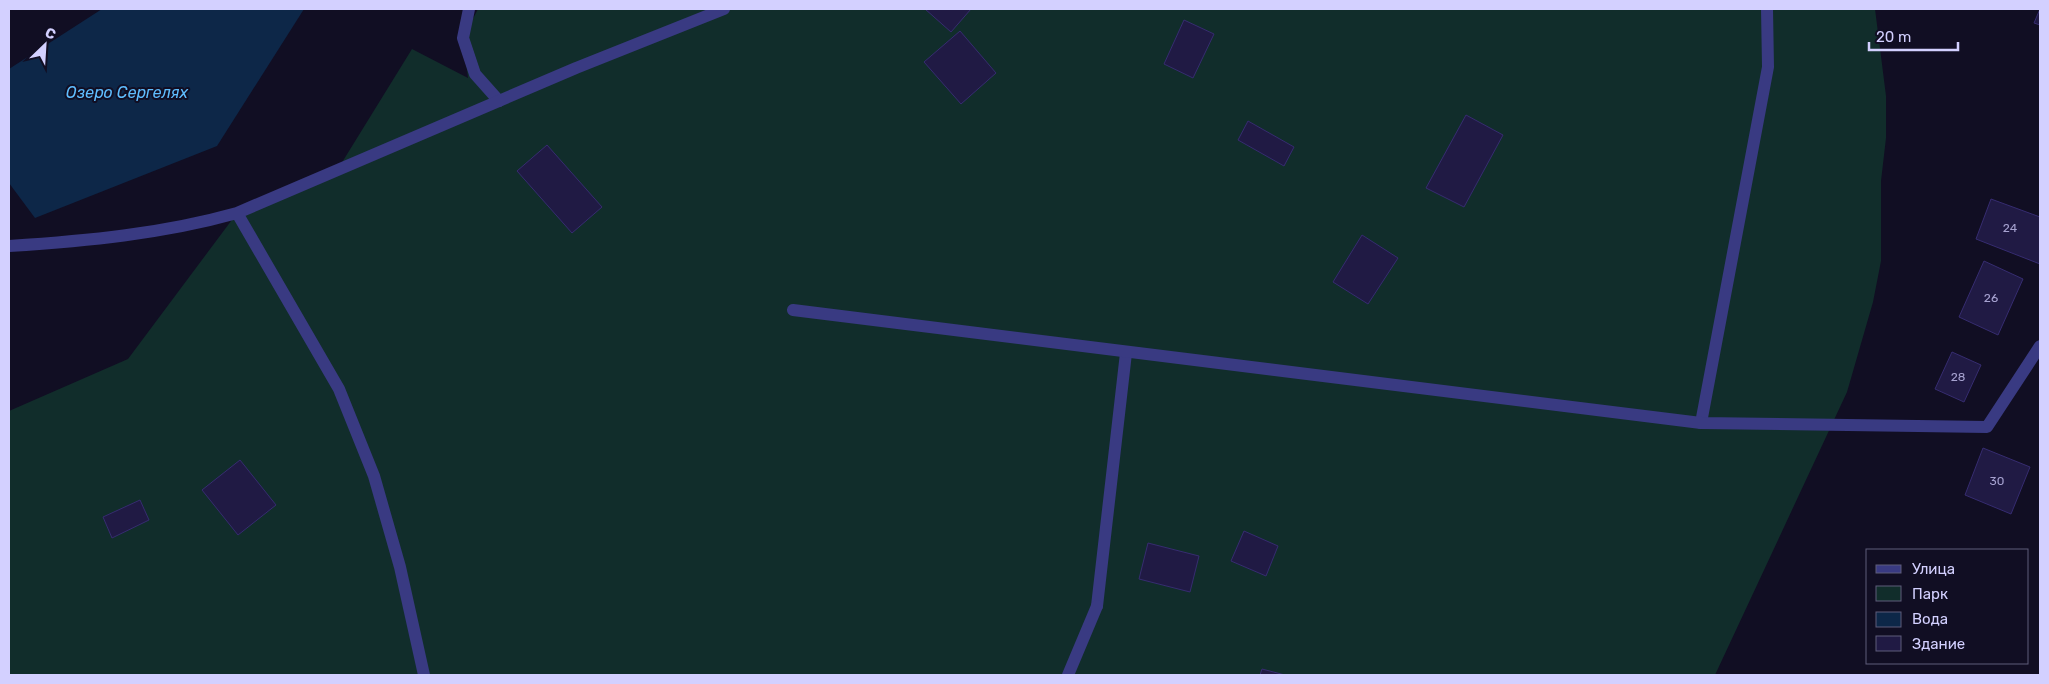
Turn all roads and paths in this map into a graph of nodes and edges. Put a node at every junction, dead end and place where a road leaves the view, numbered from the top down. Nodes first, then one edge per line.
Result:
1 (469, 9) edge
2 (724, 9) edge
3 (1767, 9) edge
4 (499, 101) junction
5 (237, 213) junction
6 (9, 246) edge
7 (793, 310) dead end
8 (2040, 346) edge
9 (1126, 353) junction
10 (1701, 422) junction
11 (424, 675) edge
12 (1068, 675) edge

1 - 4 street
2 - 4 street
3 - 10 street
4 - 5 street
5 - 6 street
5 - 11 street
7 - 9 street
8 - 10 street
9 - 10 street
9 - 12 street

